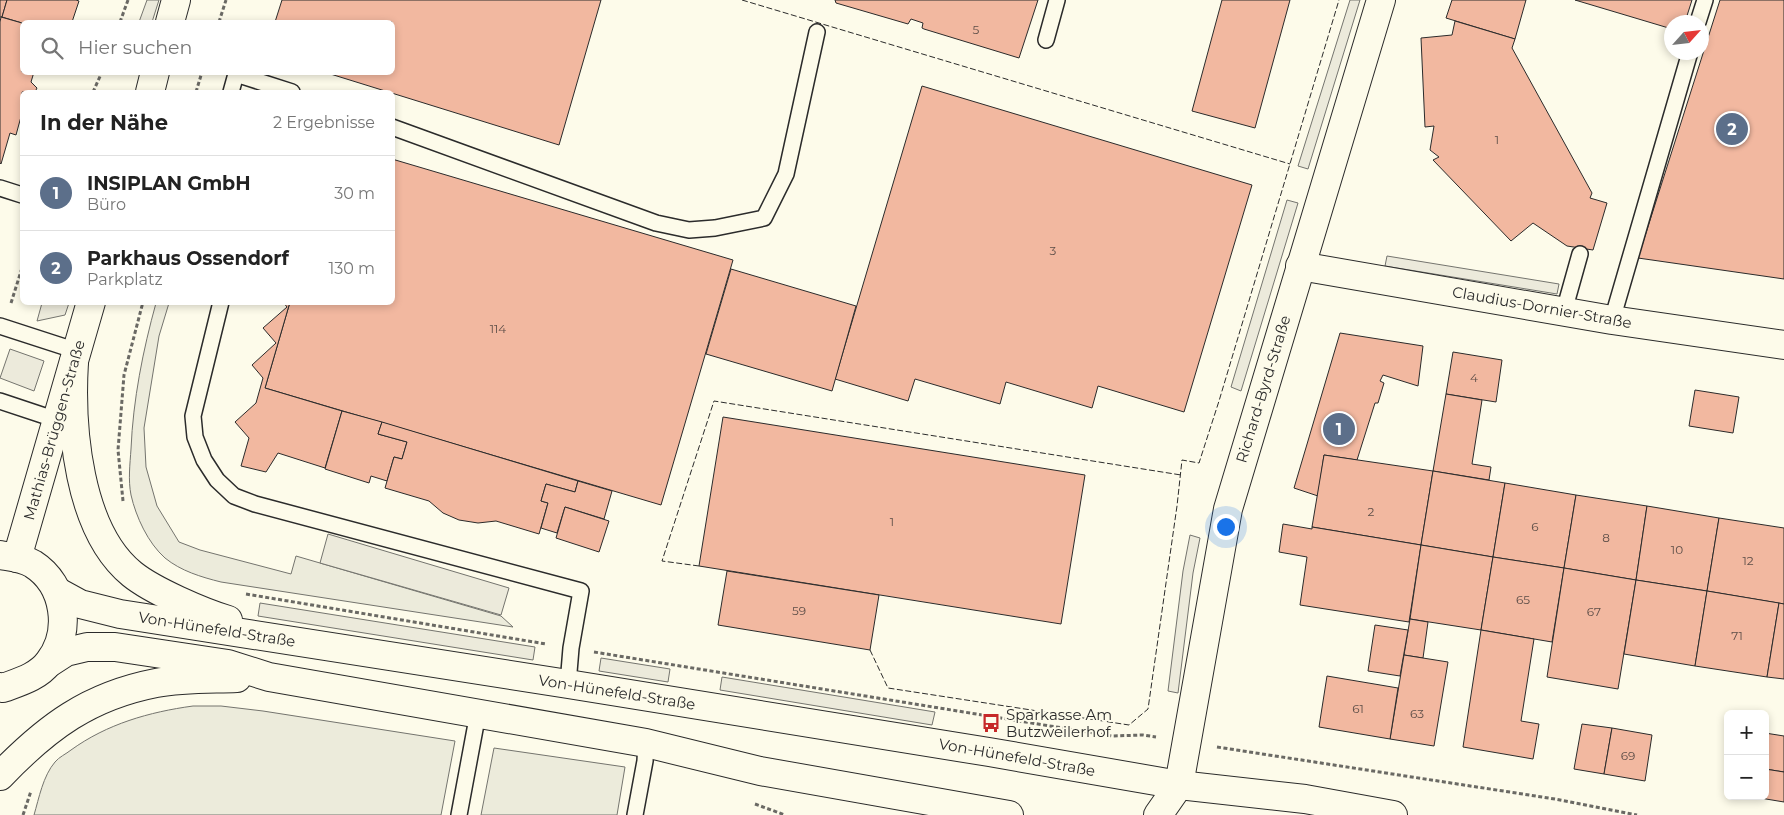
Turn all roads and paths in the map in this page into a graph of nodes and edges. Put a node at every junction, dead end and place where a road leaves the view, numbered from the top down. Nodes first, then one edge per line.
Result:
1 (128, 0) edge
2 (176, 0) edge
3 (226, 0) edge
4 (1057, 0) edge
5 (1381, 0) edge
6 (1705, 0) edge
7 (1700, 15) edge
8 (121, 20) edge
9 (171, 20) edge
10 (220, 20) edge
11 (817, 32) dead end
12 (1046, 40) dead end
13 (1688, 60) edge
14 (101, 75) edge
15 (154, 75) edge
16 (201, 75) edge
17 (236, 75) edge
18 (239, 75) edge
19 (94, 90) edge
20 (150, 90) edge
21 (197, 90) edge
22 (232, 90) edge
23 (286, 90) edge
24 (395, 128) edge
25 (0, 188) edge
26 (20, 195) edge
27 (1580, 254) dead end
28 (1300, 266) junction
29 (90, 305) edge
30 (143, 305) edge
31 (220, 305) edge
32 (1564, 311) junction
33 (1612, 320) junction
34 (0, 326) edge
35 (1784, 345) edge
36 (76, 357) junction
37 (0, 401) edge
38 (57, 420) junction
39 (123, 503) dead end
40 (9, 556) edge
41 (58, 592) junction
42 (238, 592) dead end
43 (318, 645) junction
44 (571, 648) junction
45 (49, 663) junction
46 (268, 677) junction
47 (568, 684) junction
48 (0, 687) edge
49 (478, 712) junction
50 (1186, 742) junction
51 (646, 743) junction
52 (0, 776) edge
53 (1179, 785) junction
54 (32, 788) dead end
55 (994, 814) edge
56 (23, 815) edge
57 (458, 815) edge
58 (635, 815) edge
59 (1158, 815) edge
60 (1393, 815) edge
61 (1637, 815) edge

1 - 8 path
2 - 9 street
3 - 10 path
4 - 12 lane
5 - 28 street, Richard-Byrd-Straße
6 - 7 lane
11 - 24 lane
13 - 33 lane
14 - 19 path
15 - 20 street
16 - 21 path
17 - 22 lane
18 - 23 lane
25 - 26 lane
27 - 32 lane
28 - 32 street, Claudius-Dornier-Straße
28 - 50 street, Richard-Byrd-Straße
29 - 36 street, Mathias-Brüggen-Straße
30 - 39 path
31 - 44 lane
32 - 33 street, Claudius-Dornier-Straße
33 - 35 street, Claudius-Dornier-Straße
34 - 36 lane
36 - 38 street, Mathias-Brüggen-Straße
36 - 43 street
37 - 38 lane
38 - 40 street, Mathias-Brüggen-Straße
40 - 41 street
41 - 43 street, Von-Hünefeld-Straße
41 - 45 street
42 - 44 path
43 - 47 street, Von-Hünefeld-Straße
44 - 47 lane
44 - 50 path
45 - 46 street
45 - 48 street
46 - 49 street
46 - 52 street
47 - 53 street, Von-Hünefeld-Straße
49 - 51 street
49 - 57 lane
50 - 53 street, Richard-Byrd-Straße
50 - 61 path
51 - 55 street
51 - 58 lane
53 - 59 street
53 - 60 street, Von-Hünefeld-Straße
54 - 56 path

